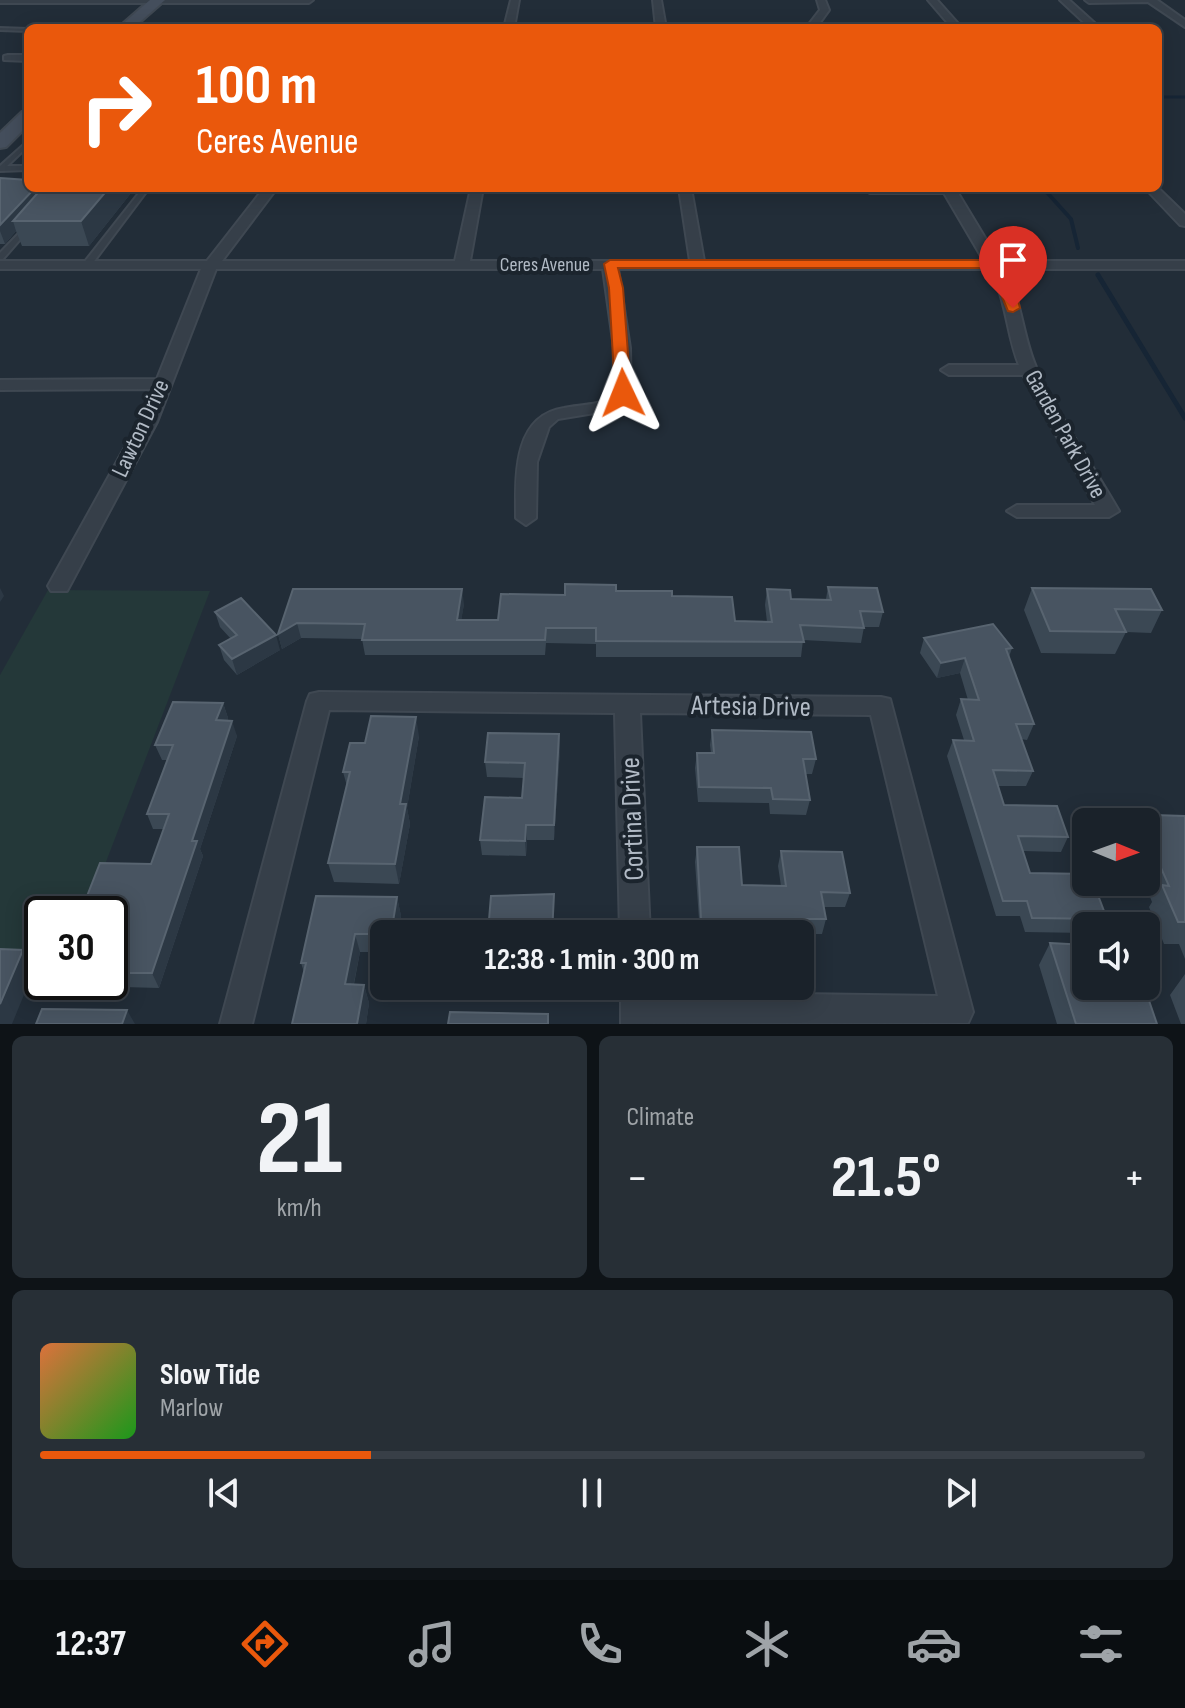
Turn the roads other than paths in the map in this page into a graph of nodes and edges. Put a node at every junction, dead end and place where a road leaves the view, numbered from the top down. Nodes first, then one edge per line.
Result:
1 (0, 0) edge
2 (158, 0) edge
3 (309, 0) edge
4 (515, 0) edge
5 (657, 0) edge
6 (821, 0) edge
7 (932, 0) edge
8 (1064, 0) edge
9 (1089, 0) edge
10 (1148, 0) edge
11 (130, 24) edge
12 (510, 24) edge
13 (660, 24) edge
14 (814, 24) edge
15 (953, 24) edge
16 (1091, 24) edge
17 (1185, 24) edge
18 (0, 29) edge
19 (24, 30) edge
20 (4, 57) edge
21 (24, 58) edge
22 (24, 147) edge
23 (24, 168) edge
24 (0, 169) edge
25 (143, 192) edge
26 (268, 192) edge
27 (476, 192) edge
28 (686, 192) edge
29 (951, 192) edge
30 (1155, 192) edge
31 (1185, 222) edge
32 (30, 224) edge
33 (0, 257) edge
34 (462, 264) junction
35 (610, 264) junction
36 (995, 264) junction
37 (0, 265) edge
38 (1185, 265) edge
39 (86, 266) junction
40 (210, 266) junction
41 (698, 266) junction
42 (949, 370) dead end
43 (1029, 370) junction
44 (161, 384) junction
45 (0, 385) edge
46 (1017, 511) dead end
47 (526, 518) dead end
48 (59, 586) dead end
49 (627, 703) junction
50 (635, 920) edge
51 (637, 1006) edge
52 (236, 1024) edge

1 - 2 street
2 - 3 street
2 - 11 main road
4 - 12 street
5 - 13 street
6 - 14 street
7 - 15 street
8 - 16 street
9 - 10 street
10 - 17 street
18 - 19 lane
20 - 21 street
22 - 24 lane
23 - 24 lane
25 - 39 lane
26 - 40 street, Lawton Drive
27 - 34 street
28 - 41 street
29 - 36 street, Garden Park Drive
30 - 31 street
32 - 33 lane
34 - 35 street, Ceres Avenue
34 - 40 street, Ceres Avenue
35 - 41 street, Ceres Avenue
35 - 47 street
36 - 38 street, Ceres Avenue
36 - 41 street, Ceres Avenue
36 - 43 street, Garden Park Drive
37 - 39 street, Ceres Avenue
39 - 40 street, Ceres Avenue
40 - 44 street, Lawton Drive
42 - 43 street
43 - 46 street, Garden Park Drive
44 - 45 street
44 - 48 street, Lawton Drive
49 - 50 street, Cortina Drive
49 - 51 street, Artesia Drive
49 - 52 street, Artesia Drive

